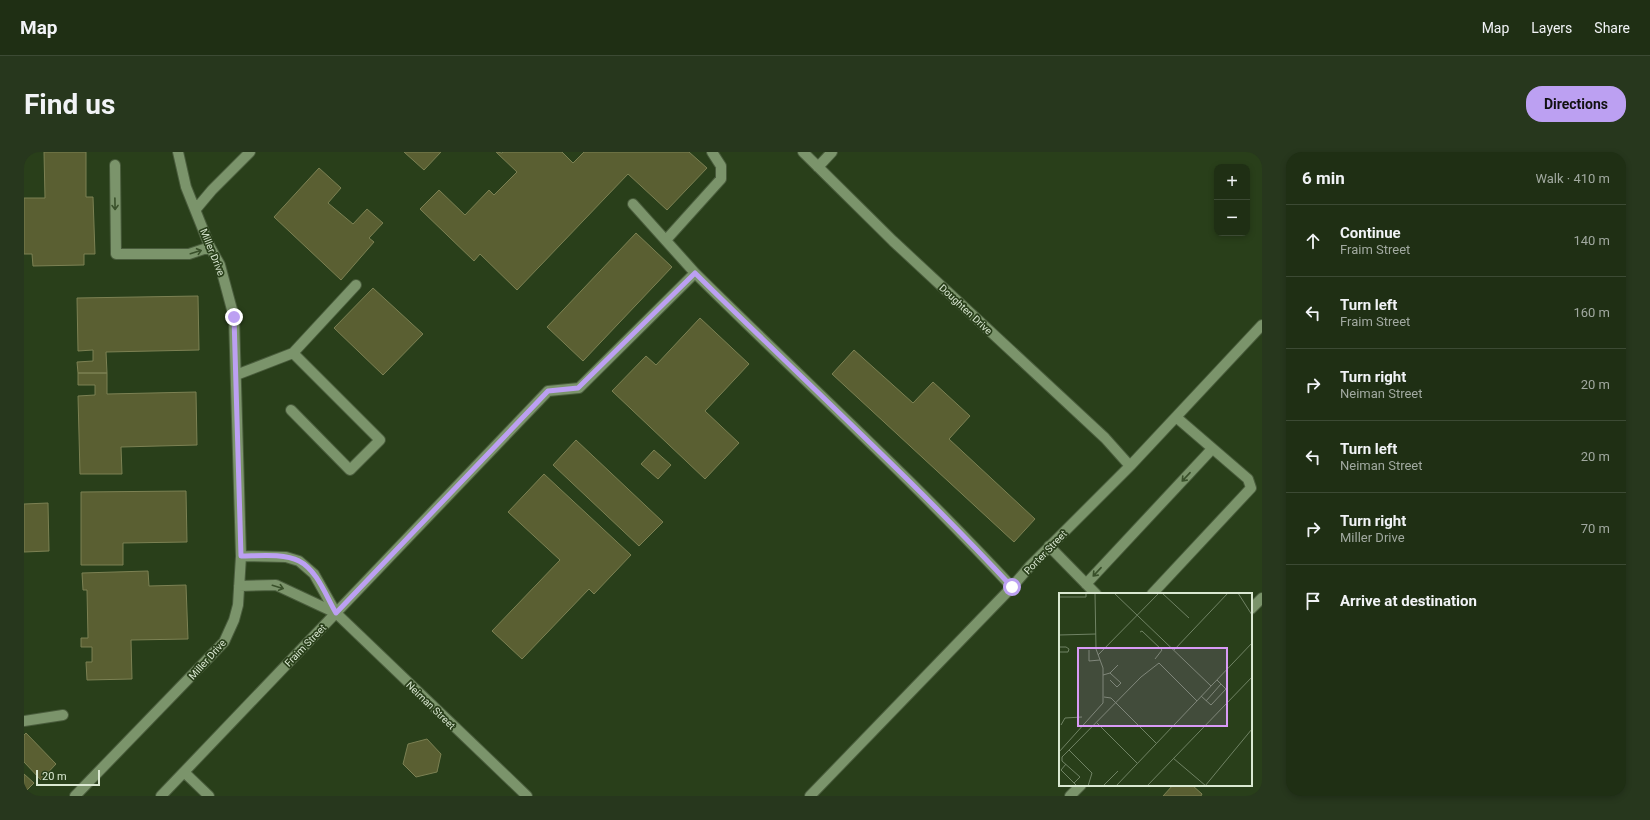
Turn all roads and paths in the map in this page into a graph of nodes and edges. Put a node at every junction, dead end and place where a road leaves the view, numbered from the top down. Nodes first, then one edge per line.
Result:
1 (178, 152) edge
2 (250, 152) edge
3 (712, 152) edge
4 (803, 152) edge
5 (832, 152) edge
6 (115, 165) dead end
7 (818, 167) junction
8 (633, 204) dead end
9 (196, 209) junction
10 (666, 240) junction
11 (210, 247) junction
12 (695, 273) junction
13 (356, 285) dead end
14 (1262, 325) edge
15 (293, 353) junction
16 (236, 376) junction
17 (291, 410) dead end
18 (1176, 417) junction
19 (1212, 449) junction
20 (1130, 466) junction
21 (1049, 546) junction
22 (241, 556) junction
23 (1086, 584) junction
24 (239, 586) junction
25 (1012, 587) junction
26 (1095, 593) edge
27 (1153, 593) edge
28 (1262, 598) edge
29 (1252, 608) edge
30 (336, 613) junction
31 (63, 715) dead end
32 (24, 721) edge
33 (184, 772) junction
34 (1080, 786) edge
35 (75, 796) edge
36 (161, 796) edge
37 (208, 796) edge
38 (527, 796) edge
39 (810, 796) edge
40 (1070, 796) edge

1 - 9 street, Miller Drive
2 - 9 street
3 - 10 street
4 - 7 street, Doughten Drive
5 - 7 street
6 -> 11 street
7 - 20 street, Doughten Drive
8 - 10 street
9 - 11 street, Miller Drive
10 - 12 street
11 - 16 street, Miller Drive
12 - 25 street
12 - 30 street, Fraim Street
13 - 15 street
14 - 18 street, Porter Street
15 - 16 street
15 - 17 street
16 - 22 street, Miller Drive
18 - 19 street
18 - 20 street, Porter Street
19 -> 23 street
19 - 27 street
20 - 21 street, Porter Street
21 - 23 street
21 - 25 street, Porter Street
22 - 24 street, Miller Drive
22 - 30 street, Neiman Street
23 - 26 street
24 -> 30 street, Neiman Street
24 - 35 street, Miller Drive
25 - 39 street, Porter Street
28 - 29 street
30 - 33 street, Fraim Street
30 - 38 street, Neiman Street
31 - 32 street
33 - 36 street, Fraim Street
33 - 37 street
34 - 40 street

